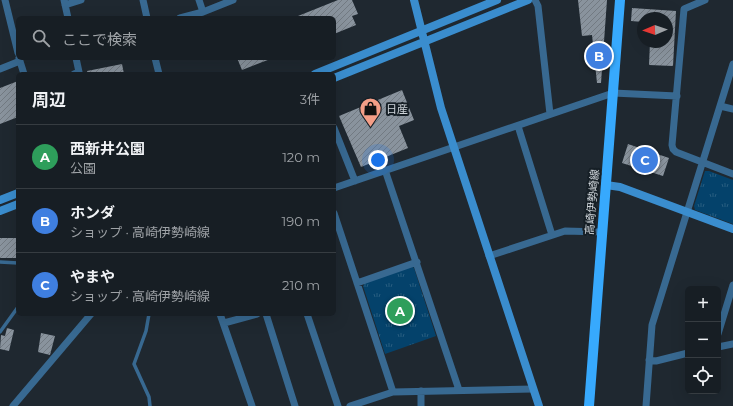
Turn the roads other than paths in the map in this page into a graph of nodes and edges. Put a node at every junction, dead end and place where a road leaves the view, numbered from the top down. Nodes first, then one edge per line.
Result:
1 (5, 0) edge
2 (81, 0) edge
3 (143, 0) edge
4 (199, 0) edge
5 (233, 0) edge
6 (414, 0) edge
7 (498, 0) edge
8 (528, 0) edge
9 (536, 0) edge
10 (620, 0) edge
11 (705, 0) edge
12 (64, 3) edge
13 (203, 12) junction
14 (67, 16) edge
15 (147, 16) edge
16 (188, 16) edge
17 (422, 31) junction
18 (424, 42) junction
19 (16, 45) edge
20 (16, 59) edge
21 (20, 60) edge
22 (76, 60) edge
23 (156, 60) edge
24 (733, 64) edge
25 (0, 69) edge
26 (23, 72) edge
27 (79, 72) edge
28 (158, 72) edge
29 (320, 72) edge
30 (336, 77) edge
31 (613, 93) junction
32 (676, 96) junction
33 (720, 106) junction
34 (733, 110) edge
35 (550, 114) junction
36 (518, 126) junction
37 (336, 133) edge
38 (453, 147) junction
39 (703, 162) junction
40 (385, 170) junction
41 (733, 174) edge
42 (355, 181) junction
43 (606, 185) junction
44 (336, 187) edge
45 (16, 193) edge
46 (0, 200) edge
47 (16, 205) edge
48 (0, 211) edge
49 (687, 212) junction
50 (336, 219) edge
51 (733, 229) edge
52 (602, 232) junction
53 (552, 235) junction
54 (489, 256) junction
55 (0, 262) edge
56 (416, 262) junction
57 (16, 263) edge
58 (357, 283) junction
59 (733, 285) edge
60 (16, 310) edge
61 (89, 316) edge
62 (149, 316) edge
63 (221, 316) edge
64 (250, 316) edge
65 (267, 316) edge
66 (308, 316) edge
67 (224, 323) junction
68 (721, 324) edge
69 (0, 332) edge
70 (733, 344) edge
71 (721, 346) edge
72 (685, 354) edge
73 (649, 360) junction
74 (533, 389) junction
75 (459, 390) junction
76 (421, 391) junction
77 (393, 392) junction
78 (13, 406) edge
79 (150, 406) edge
80 (252, 406) edge
81 (295, 406) edge
82 (338, 406) edge
83 (350, 406) edge
84 (421, 406) edge
85 (539, 406) edge
86 (589, 406) edge
87 (646, 406) edge

1 - 19 street
2 - 12 street
3 - 15 street
4 - 13 street
5 - 13 street
6 - 17 street
7 - 17 street
8 - 18 street
9 - 35 street
10 - 31 main road, 高崎伊勢崎線
11 - 32 street
12 - 14 street
13 - 16 street
17 - 18 street
17 - 29 street
18 - 30 street
18 - 38 street
20 - 25 street
21 - 26 street
22 - 27 street
23 - 28 street
24 - 33 street
31 - 32 street
31 - 35 street
31 - 43 main road, 高崎伊勢崎線
32 - 39 street
33 - 34 street
33 - 39 street
35 - 36 street
36 - 38 street
36 - 53 street
37 - 42 street
38 - 40 street
38 - 54 street
39 - 41 street
39 - 49 street
40 - 42 street
40 - 56 street
42 - 44 street
43 - 49 street
43 - 52 main road, 高崎伊勢崎線
45 - 46 street
47 - 48 street
49 - 51 street
49 - 73 street
50 - 58 street
52 - 53 street
52 - 86 main road, 高崎伊勢崎線
53 - 54 street
54 - 74 street
55 - 57 lane
56 - 58 street
56 - 75 street
58 - 77 street
59 - 68 street
60 - 69 lane
61 - 78 street
62 - 79 lane
63 - 67 street
64 - 67 street
65 - 81 street
66 - 82 street
67 - 80 street
70 - 71 street
72 - 73 street
73 - 87 street
74 - 75 street
74 - 85 street
75 - 76 street
76 - 77 street
76 - 84 street
77 - 83 street

